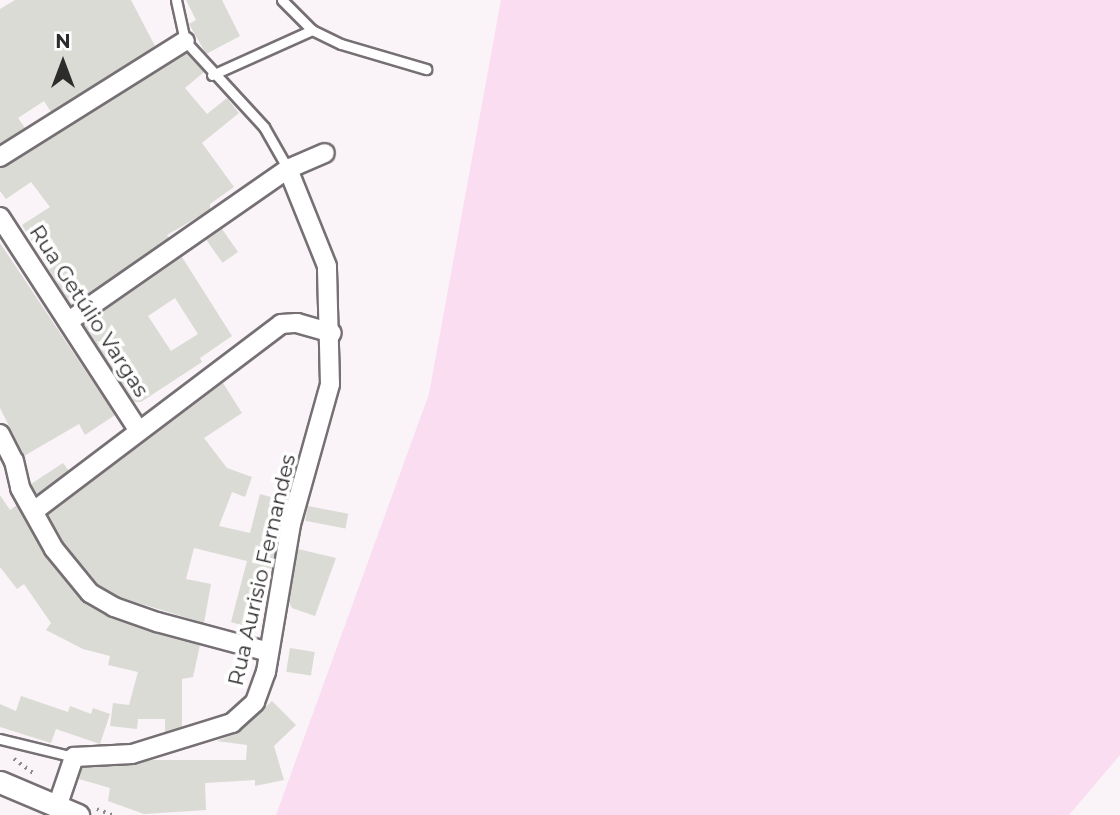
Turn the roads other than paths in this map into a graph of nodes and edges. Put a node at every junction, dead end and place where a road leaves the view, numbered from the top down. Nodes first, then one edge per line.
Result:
1 (176, 0) edge
2 (282, 0) edge
3 (312, 30) junction
4 (186, 41) junction
5 (426, 69) dead end
6 (212, 75) junction
7 (326, 153) dead end
8 (0, 157) edge
9 (288, 170) junction
10 (0, 217) edge
11 (69, 321) junction
12 (332, 333) junction
13 (139, 430) junction
14 (0, 434) edge
15 (34, 511) junction
16 (269, 652) junction
17 (0, 739) edge
18 (74, 757) junction
19 (0, 782) edge
20 (57, 807) junction
21 (78, 815) edge

1 - 4 lane
2 - 3 lane
3 - 5 lane
3 - 6 lane
4 - 6 lane
4 - 8 street
6 - 9 lane
7 - 9 street
9 - 11 street
9 - 12 street, Rua Aurisio Fernandes
10 - 11 street, Rua Getúlio Vargas
11 - 13 street, Rua Getúlio Vargas
12 - 13 street
12 - 16 street, Rua Aurisio Fernandes
13 - 15 street
14 - 15 street
15 - 16 street
16 - 18 street, Rua Aurisio Fernandes
17 - 18 lane
18 - 20 street
19 - 20 street
20 - 21 street

